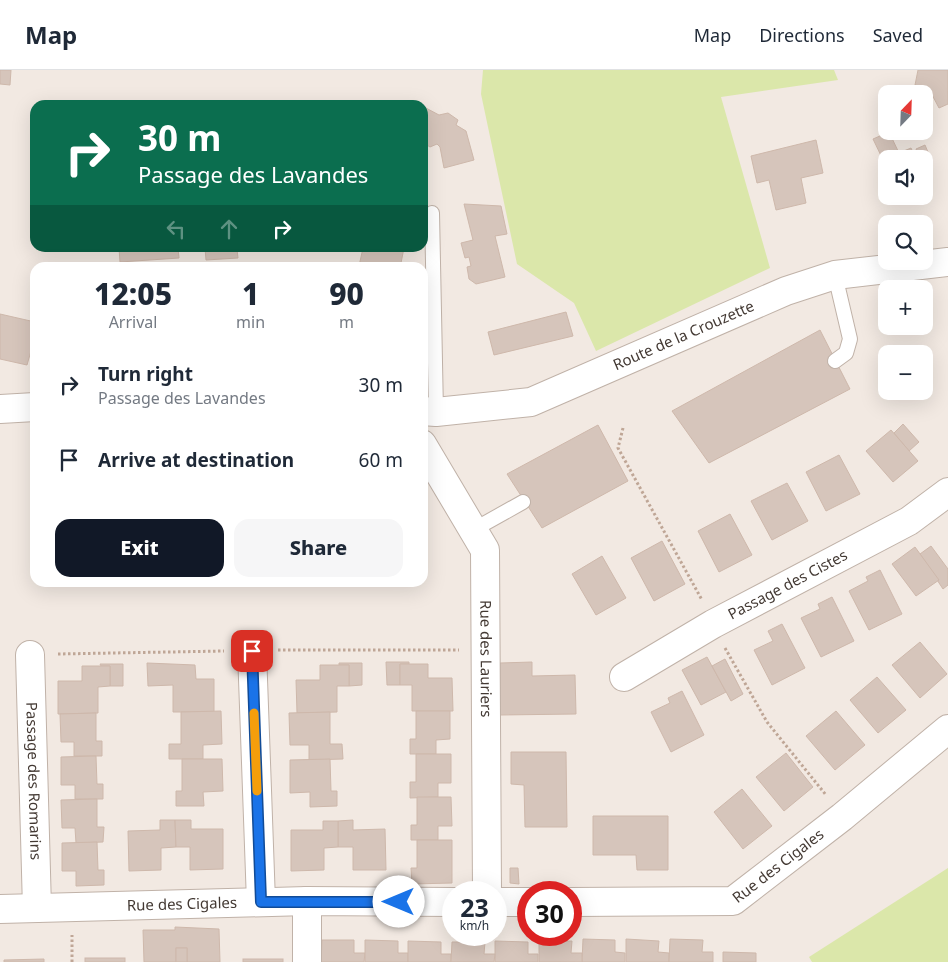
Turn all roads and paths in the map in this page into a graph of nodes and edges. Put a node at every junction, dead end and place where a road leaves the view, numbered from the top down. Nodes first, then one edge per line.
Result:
1 (432, 213) dead end
2 (948, 262) edge
3 (836, 275) junction
4 (835, 361) dead end
5 (30, 407) edge
6 (0, 408) edge
7 (429, 412) edge
8 (623, 428) dead end
9 (428, 454) edge
10 (948, 492) edge
11 (523, 502) dead end
12 (473, 530) junction
13 (704, 604) dead end
14 (724, 645) dead end
15 (252, 651) dead end
16 (30, 655) dead end
17 (624, 677) dead end
18 (948, 729) edge
19 (831, 801) dead end
20 (487, 881) edge
21 (307, 901) junction
22 (261, 902) junction
23 (442, 902) edge
24 (582, 902) edge
25 (38, 908) junction
26 (0, 909) edge
27 (308, 962) edge

1 - 7 lane
2 - 3 street, Route de la Crouzette
3 - 4 lane
3 - 7 street, Route de la Crouzette
5 - 6 street
8 - 13 path
9 - 12 street, Rue des Lauriers
10 - 17 street, Passage des Cistes
11 - 12 lane
12 - 20 street, Rue des Lauriers
14 - 19 path
15 - 22 street
16 - 25 street, Passage des Romarins
18 - 24 street, Rue des Cigales
21 - 22 street, Rue des Cigales
21 - 23 street, Rue des Cigales
21 - 27 street
22 - 25 street, Rue des Cigales
25 - 26 street, Rue des Cigales

